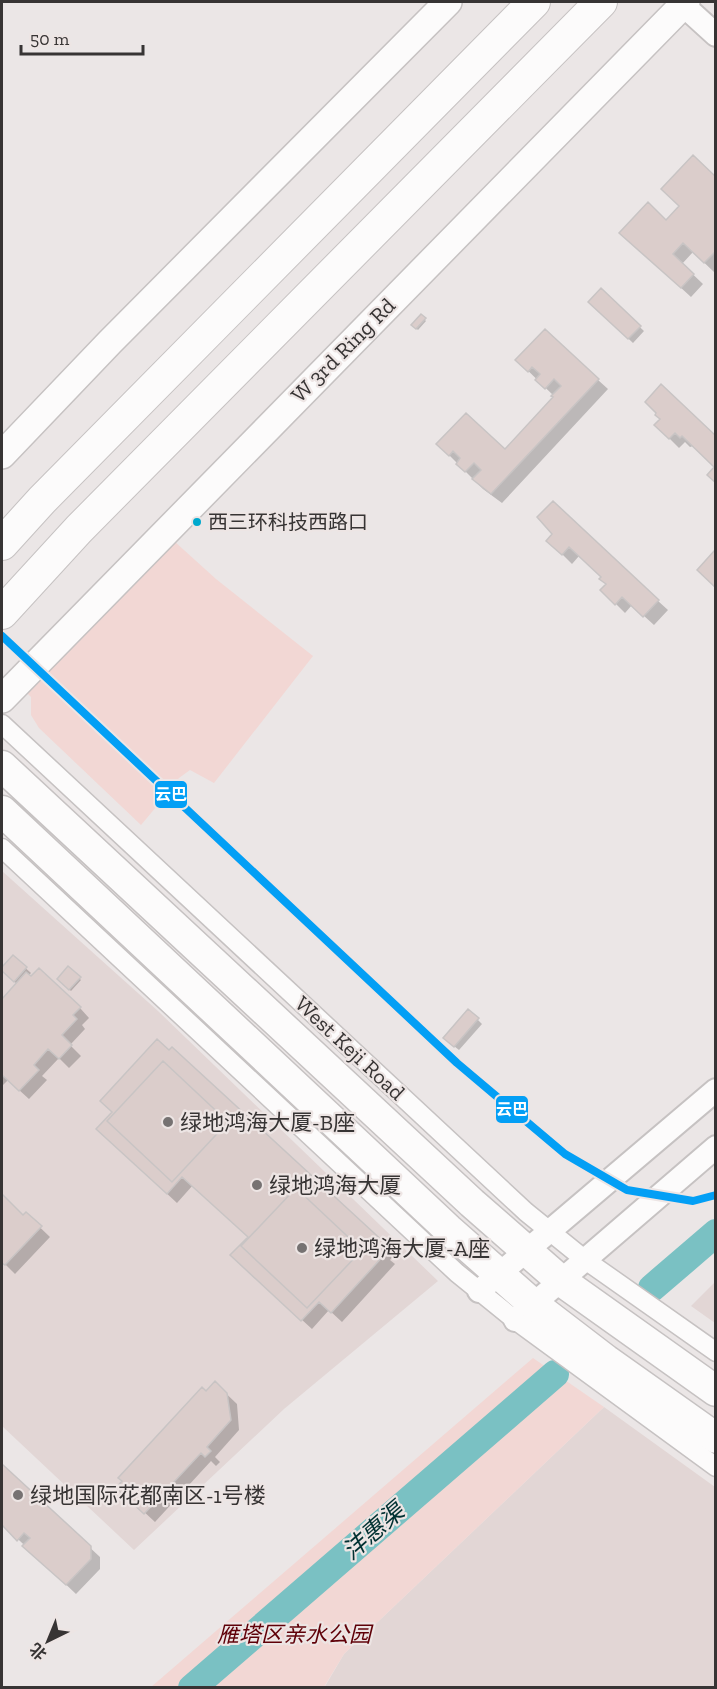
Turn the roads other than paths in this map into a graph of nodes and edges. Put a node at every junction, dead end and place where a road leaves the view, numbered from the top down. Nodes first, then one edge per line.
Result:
1 (448, 2) edge
2 (534, 2) edge
3 (601, 2) edge
4 (684, 3) edge
5 (716, 35) edge
6 (2, 455) edge
7 (2, 544) edge
8 (2, 613) edge
9 (2, 699) edge
10 (2, 724) edge
11 (2, 766) edge
12 (2, 811) edge
13 (2, 848) edge
14 (716, 1090) edge
15 (716, 1147) edge
16 (549, 1231) junction
17 (526, 1251) junction
18 (584, 1259) junction
19 (560, 1280) junction
20 (489, 1283) junction
21 (524, 1312) junction
22 (716, 1352) edge
23 (716, 1391) edge
24 (716, 1438) edge
25 (716, 1467) edge

1 - 6 main road
2 - 7 highway
3 - 8 highway
4 - 5 street
4 - 9 main road, W 3rd Ring Rd
10 - 16 street, West Keji Road
11 - 17 main road, West Keji Road
12 - 20 main road
13 - 20 street
14 - 16 street
15 - 18 street
16 - 17 street
16 - 18 street, West Keji Road
17 - 19 main road, West Keji Road
17 - 20 street
18 - 19 street
18 - 22 street, West Keji Road
19 - 21 street
19 - 23 main road, West Keji Road
20 - 21 main road
21 - 24 main road
21 - 25 street

